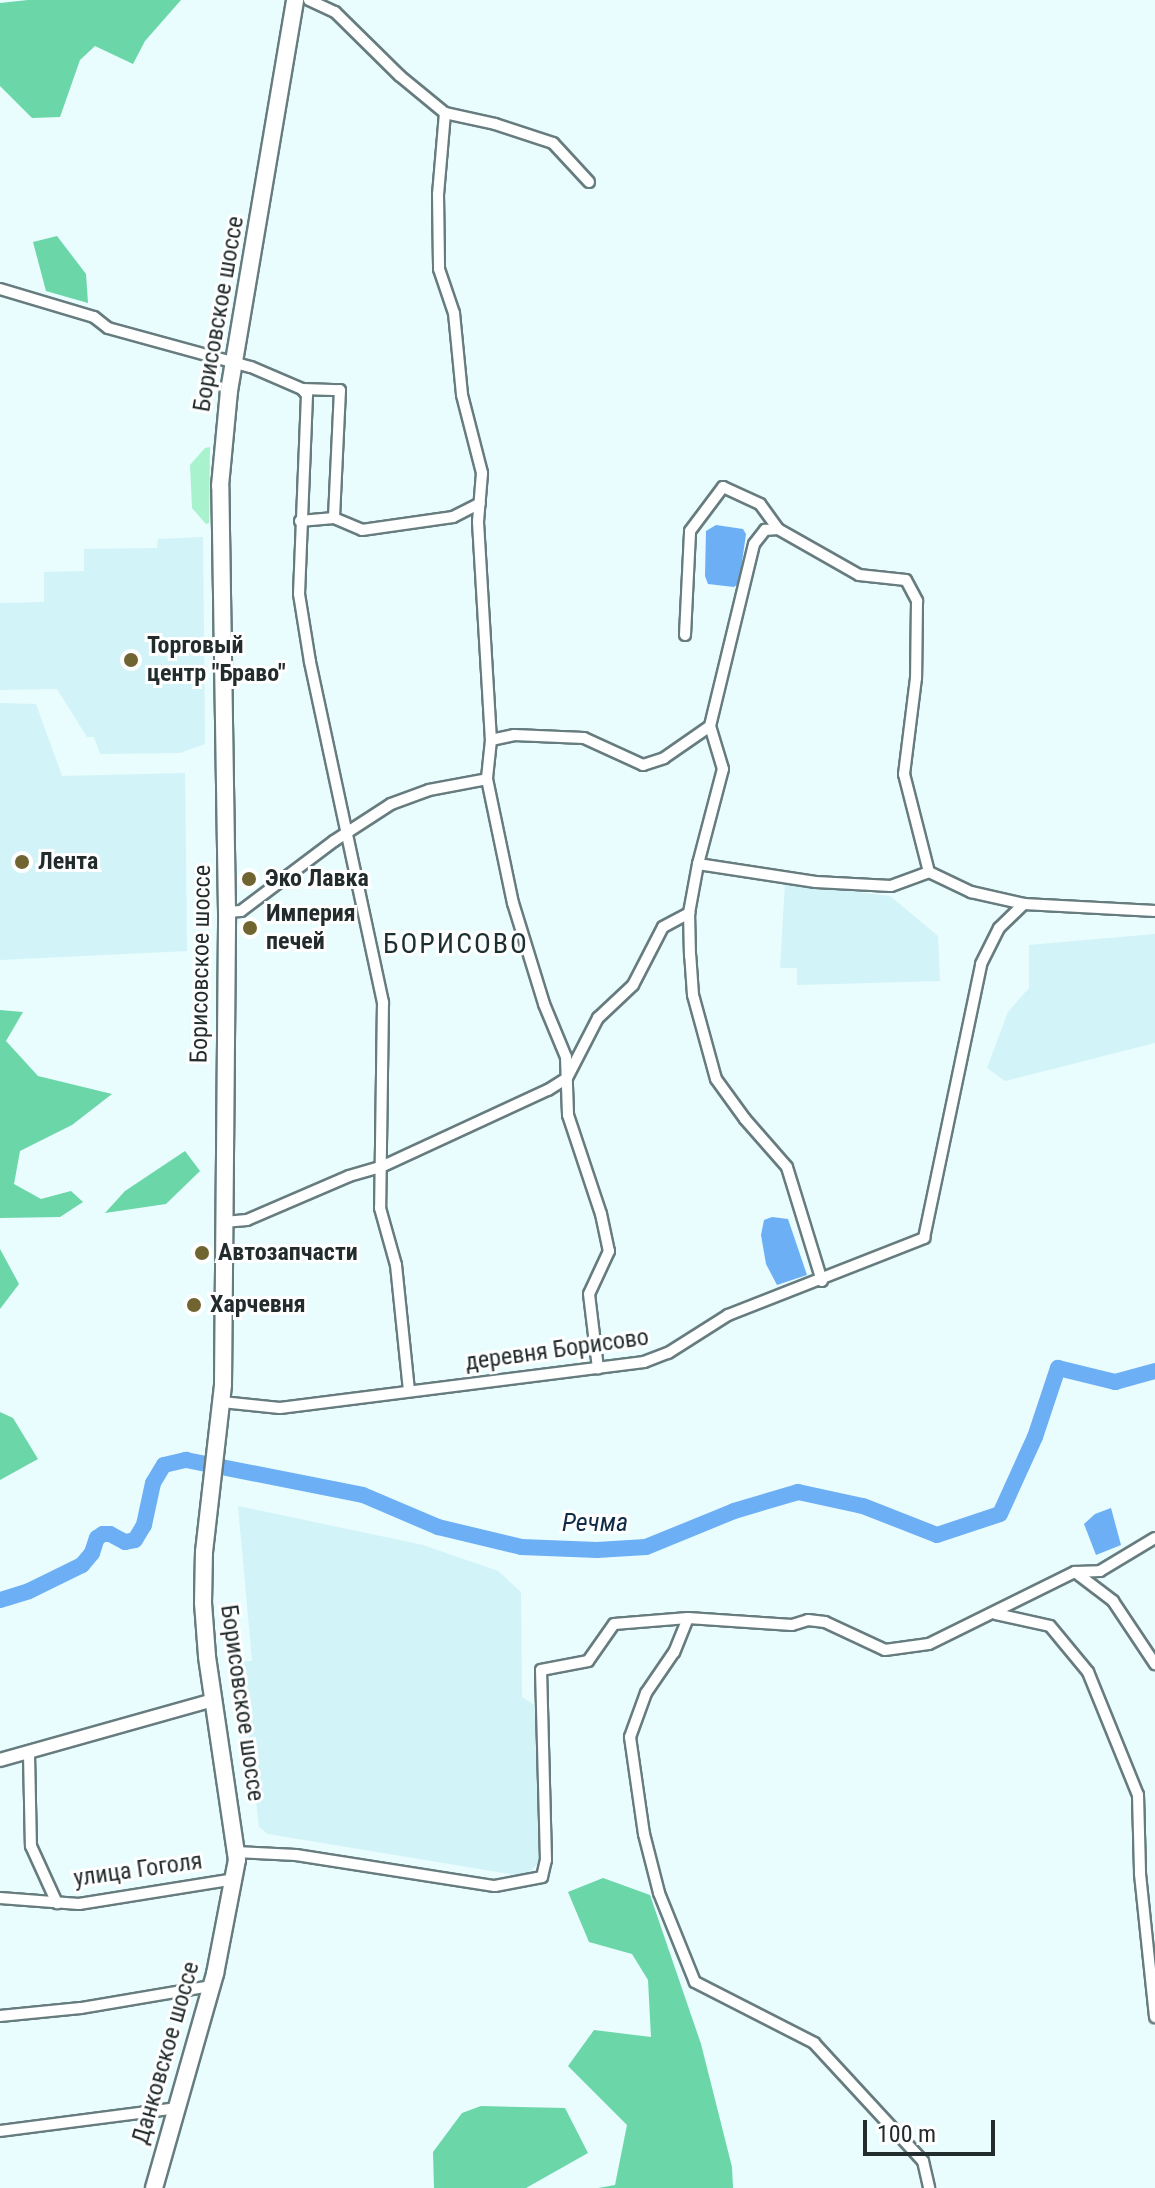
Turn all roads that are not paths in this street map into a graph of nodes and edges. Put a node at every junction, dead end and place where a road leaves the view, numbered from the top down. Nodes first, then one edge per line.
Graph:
1 (295, 0) edge
2 (309, 0) edge
3 (445, 113) junction
4 (589, 182) dead end
5 (0, 289) edge
6 (233, 361) junction
7 (302, 389) junction
8 (480, 503) junction
9 (334, 518) junction
10 (300, 521) junction
11 (778, 529) junction
12 (685, 635) dead end
13 (710, 726) junction
14 (491, 740) junction
15 (487, 779) junction
16 (347, 833) junction
17 (698, 864) junction
18 (929, 872) junction
19 (1024, 904) junction
20 (1155, 911) edge
21 (227, 912) junction
22 (689, 913) junction
23 (567, 1078) junction
24 (381, 1167) junction
25 (224, 1222) junction
26 (822, 1281) junction
27 (598, 1368) junction
28 (409, 1390) junction
29 (222, 1402) junction
30 (1155, 1538) edge
31 (1075, 1572) junction
32 (996, 1614) junction
33 (688, 1618) junction
34 (1155, 1664) edge
35 (214, 1700) junction
36 (29, 1754) junction
37 (0, 1760) edge
38 (236, 1852) junction
39 (1140, 1874) junction
40 (1155, 1874) edge
41 (235, 1879) junction
42 (0, 1898) edge
43 (57, 1903) junction
44 (224, 1930) joint
45 (211, 1986) junction
46 (0, 2016) edge
47 (1155, 2017) edge
48 (177, 2108) junction
49 (0, 2131) edge
50 (154, 2188) edge
51 (929, 2188) edge

1 - 6 main road, Борисовское шоссе
2 - 3 street
3 - 4 street
3 - 8 street
5 - 6 street
6 - 7 street
6 - 21 main road, Борисовское шоссе
7 - 9 street
7 - 10 street
8 - 9 street
8 - 14 street
9 - 10 street
10 - 16 street
11 - 12 street
11 - 13 street
11 - 18 street
13 - 14 street
13 - 17 street
14 - 15 street
15 - 16 street
15 - 23 street
16 - 21 street
16 - 24 street
17 - 18 street
17 - 22 street
18 - 19 street
19 - 20 street
19 - 26 street, деревня Борисово
21 - 25 main road, Борисовское шоссе
22 - 23 street
22 - 26 street
23 - 24 street
23 - 27 street
24 - 25 street
24 - 28 street
25 - 29 main road, Борисовское шоссе
26 - 27 street, деревня Борисово
27 - 28 street, деревня Борисово
28 - 29 street, деревня Борисово
29 - 35 main road, Борисовское шоссе
30 - 31 street
31 - 32 street
31 - 34 street
32 - 33 street
32 - 39 street
33 - 38 street
33 - 51 street
35 - 36 street
35 - 38 main road, Борисовское шоссе
36 - 37 street
36 - 43 street
38 - 41 main road, Борисовское шоссе
39 - 40 street
39 - 47 street
41 - 43 street, улица Гоголя
41 - 44 main road, Борисовское шоссе
42 - 43 street, улица Гоголя
44 - 45 main road, Данковское шоссе
45 - 46 street
45 - 48 main road, Данковское шоссе
48 - 49 street
48 - 50 main road, Данковское шоссе

